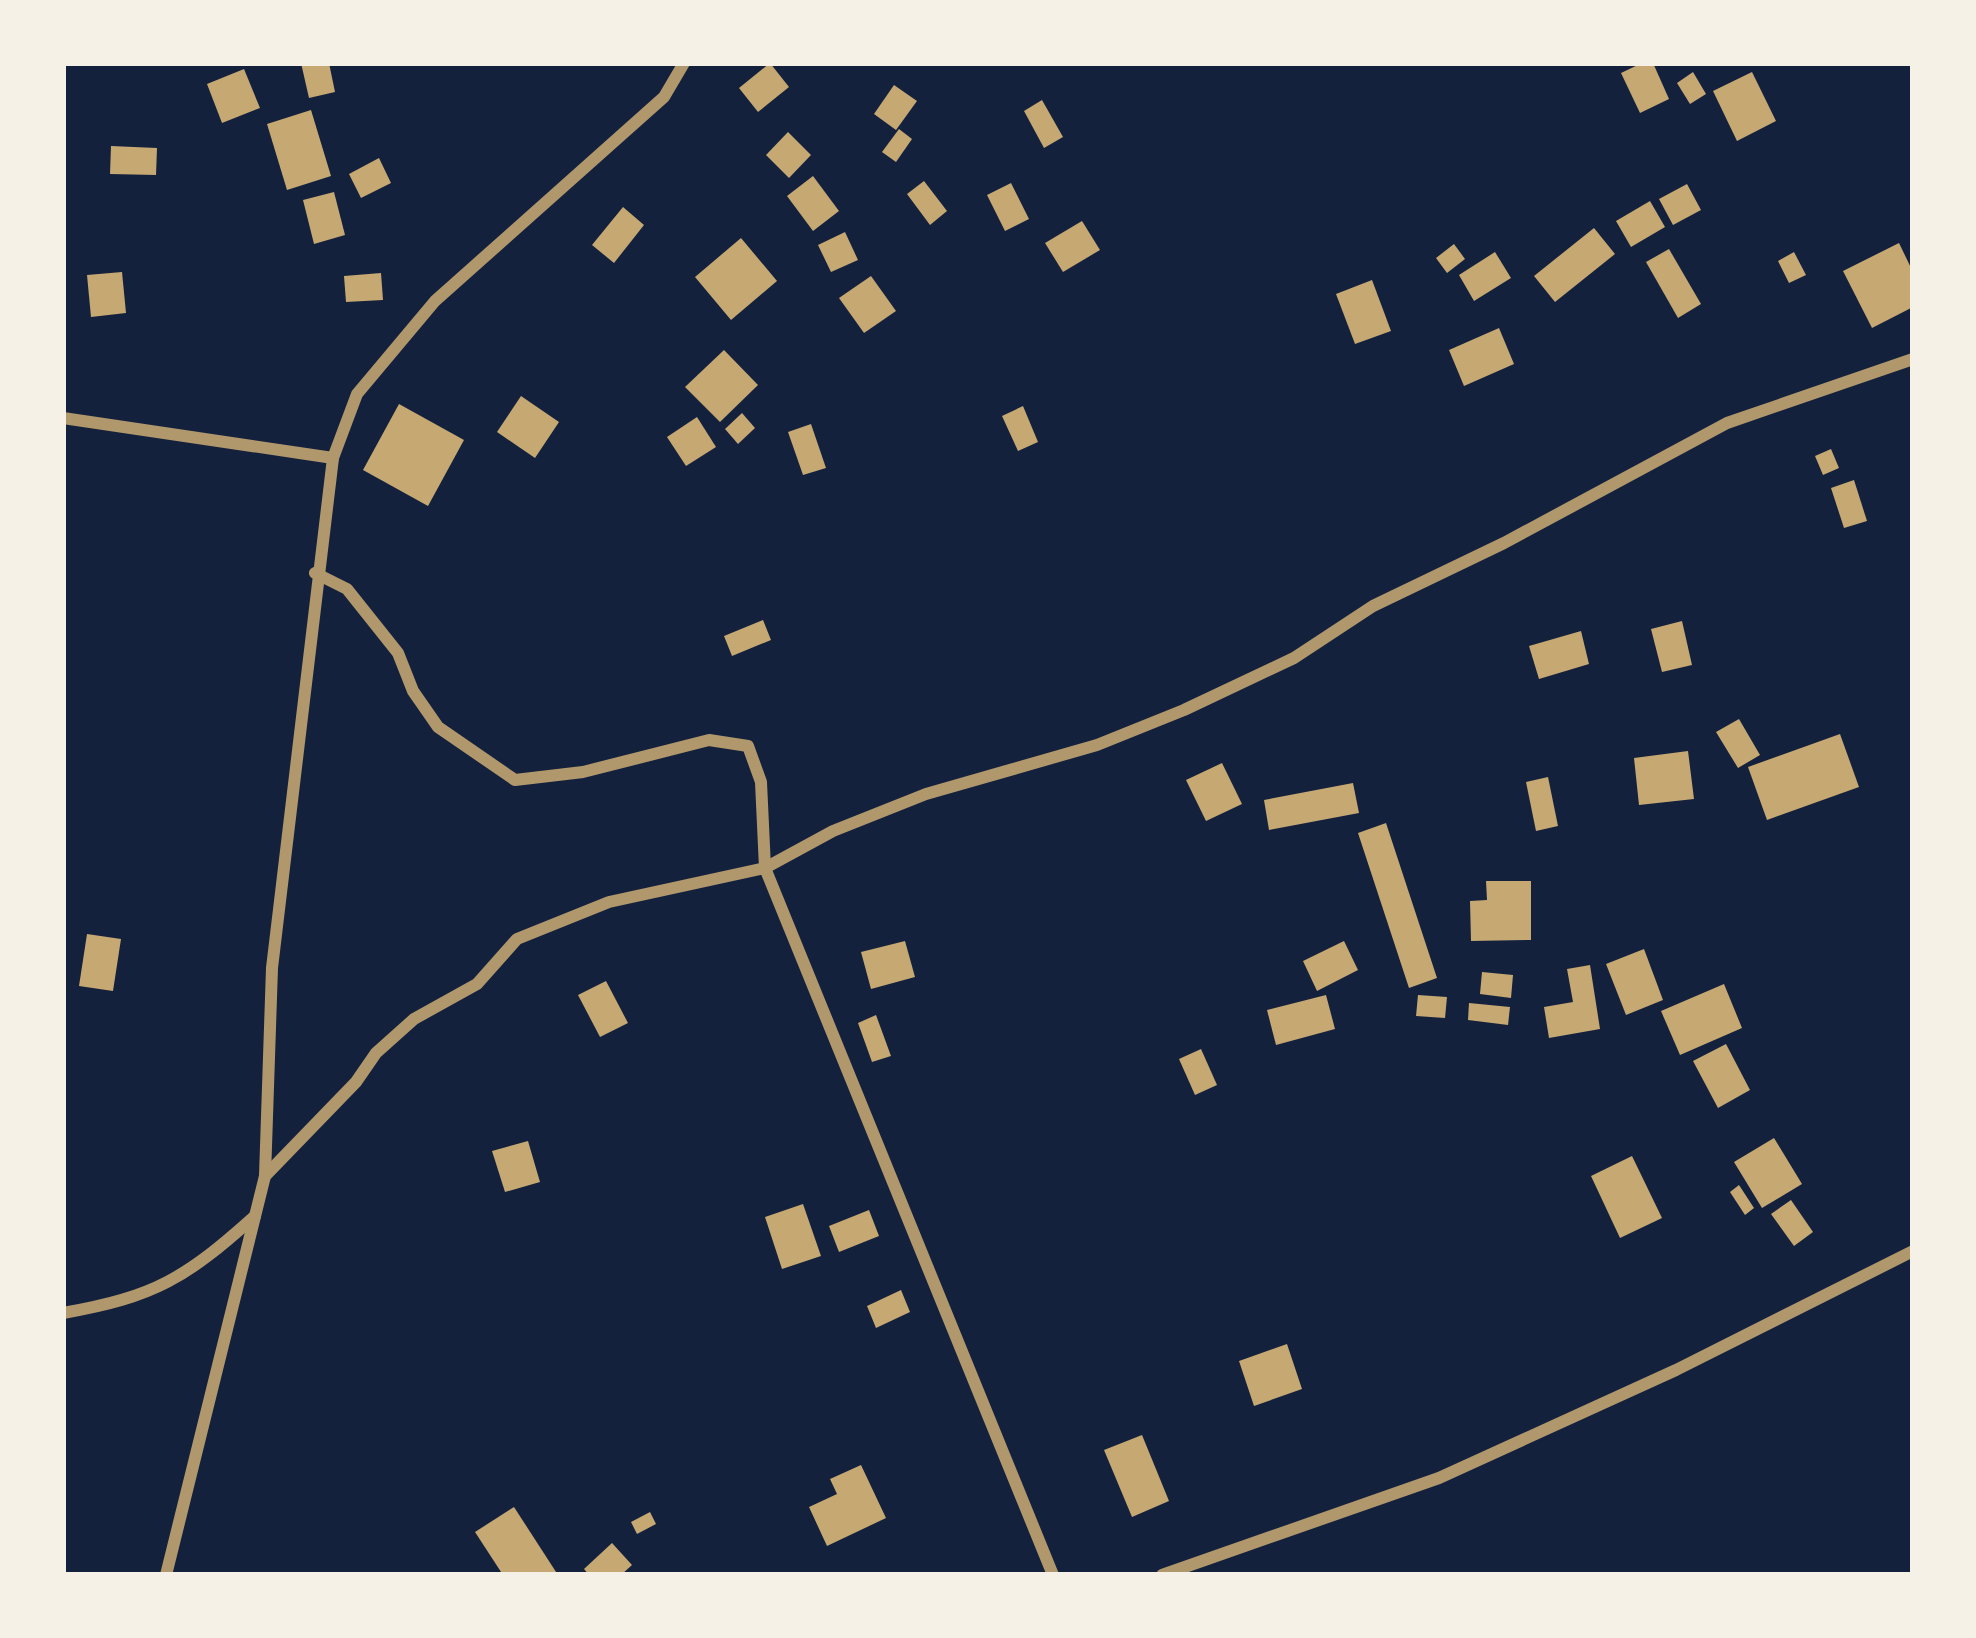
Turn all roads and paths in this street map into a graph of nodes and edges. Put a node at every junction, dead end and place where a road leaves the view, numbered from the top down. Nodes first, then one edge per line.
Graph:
1 (684, 63) edge
2 (1913, 358) edge
3 (63, 418) edge
4 (333, 458) junction
5 (315, 573) junction
6 (765, 868) junction
7 (265, 1176) junction
8 (256, 1215) junction
9 (1913, 1251) edge
10 (63, 1313) edge
11 (166, 1575) edge
12 (1053, 1575) edge
13 (1162, 1575) edge

1 - 4 street
2 - 6 street
3 - 4 street
4 - 5 street
5 - 6 street
5 - 7 street
6 - 7 street
6 - 12 street
7 - 8 street
8 - 10 street
8 - 11 street
9 - 13 street

